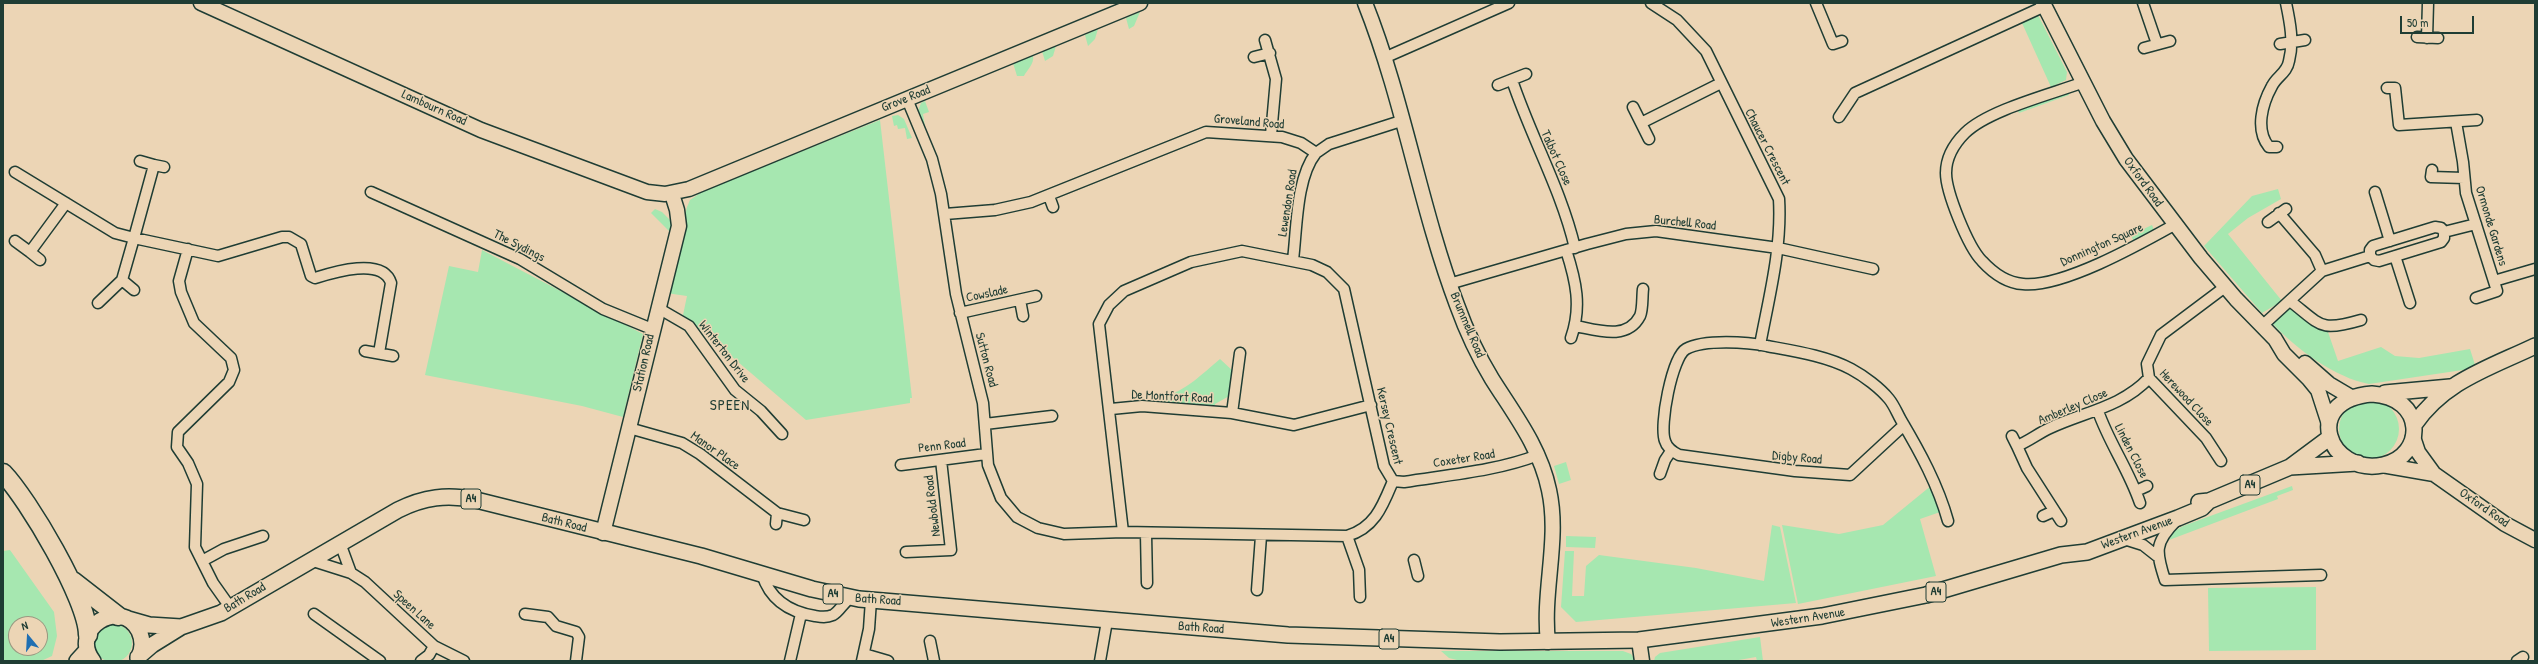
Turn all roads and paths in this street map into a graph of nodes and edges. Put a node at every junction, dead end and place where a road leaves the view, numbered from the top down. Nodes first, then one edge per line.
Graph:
1 (201, 3) edge
2 (1140, 3) edge
3 (1365, 3) edge
4 (1509, 3) edge
5 (1650, 3) edge
6 (1816, 3) edge
7 (2144, 3) edge
8 (2286, 3) edge
9 (2428, 3) edge
10 (2044, 5) edge
11 (2438, 38) dead end
12 (1265, 40) dead end
13 (2305, 40) dead end
14 (1842, 41) dead end
15 (2170, 41) dead end
16 (2292, 42) junction
17 (2157, 44) junction
18 (2280, 44) dead end
19 (2144, 48) dead end
20 (1270, 53) junction
21 (1254, 57) dead end
22 (1384, 58) junction
23 (1526, 74) dead end
24 (1512, 80) junction
25 (2084, 82) junction
26 (1721, 83) junction
27 (1498, 85) dead end
28 (2387, 88) dead end
29 (907, 99) junction
30 (1633, 108) dead end
31 (1839, 117) dead end
32 (2476, 120) dead end
33 (1401, 121) junction
34 (2456, 122) junction
35 (1641, 123) junction
36 (1271, 135) junction
37 (1649, 139) dead end
38 (2277, 147) dead end
39 (1316, 153) junction
40 (140, 162) dead end
41 (154, 165) junction
42 (164, 167) dead end
43 (2432, 170) dead end
44 (15, 172) dead end
45 (2464, 178) junction
46 (371, 192) dead end
47 (2375, 192) dead end
48 (672, 194) junction
49 (1049, 196) junction
50 (66, 203) junction
51 (1053, 207) dead end
52 (945, 214) junction
53 (2268, 222) dead end
54 (2476, 224) junction
55 (2174, 225) junction
56 (2444, 232) junction
57 (134, 238) junction
58 (2390, 240) junction
59 (15, 241) dead end
60 (1778, 248) junction
61 (188, 249) junction
62 (1570, 249) junction
63 (30, 252) junction
64 (2370, 256) junction
65 (2395, 256) junction
66 (40, 260) dead end
67 (1293, 260) junction
68 (1873, 269) dead end
69 (2535, 269) edge
70 (2322, 271) junction
71 (122, 280) junction
72 (2494, 281) junction
73 (1449, 284) junction
74 (2225, 287) junction
75 (1643, 289) dead end
76 (134, 290) dead end
77 (1036, 296) dead end
78 (2476, 298) dead end
79 (1020, 300) junction
80 (2290, 301) junction
81 (98, 303) dead end
82 (2410, 303) dead end
83 (658, 308) junction
84 (960, 313) junction
85 (1024, 316) dead end
86 (2361, 320) dead end
87 (1575, 326) junction
88 (2262, 326) junction
89 (652, 329) junction
90 (1571, 338) dead end
91 (2275, 339) junction
92 (1760, 345) junction
93 (2535, 346) edge
94 (365, 351) dead end
95 (379, 353) junction
96 (1240, 353) dead end
97 (393, 356) dead end
98 (2149, 378) junction
99 (2450, 387) junction
100 (2380, 394) junction
101 (2351, 397) junction
102 (1371, 405) junction
103 (1111, 409) junction
104 (2098, 411) junction
105 (1232, 413) junction
106 (1052, 416) dead end
107 (985, 424) junction
108 (1904, 426) junction
109 (630, 428) junction
110 (2329, 431) junction
111 (2413, 431) junction
112 (782, 434) dead end
113 (2012, 436) dead end
114 (2017, 446) junction
115 (1671, 451) junction
116 (986, 454) junction
117 (1538, 455) junction
118 (940, 460) junction
119 (2221, 461) dead end
120 (2358, 463) junction
121 (901, 465) dead end
122 (2382, 465) junction
123 (2290, 467) junction
124 (3, 473) edge
125 (1660, 474) dead end
126 (2434, 474) junction
127 (1393, 481) junction
128 (2147, 486) dead end
129 (2136, 491) junction
130 (2209, 501) junction
131 (2140, 502) dead end
132 (2054, 511) junction
133 (777, 513) junction
134 (2043, 516) dead end
135 (2178, 518) junction
136 (804, 520) dead end
137 (1948, 521) dead end
138 (2061, 521) dead end
139 (776, 524) dead end
140 (1124, 532) junction
141 (603, 533) junction
142 (1146, 534) junction
143 (263, 536) dead end
144 (1261, 536) junction
145 (1348, 536) junction
146 (2124, 539) junction
147 (2535, 540) edge
148 (340, 543) junction
149 (906, 552) dead end
150 (2061, 555) junction
151 (2157, 556) junction
152 (310, 560) junction
153 (1414, 560) dead end
154 (202, 561) junction
155 (351, 573) junction
156 (762, 574) junction
157 (2321, 575) dead end
158 (1418, 576) dead end
159 (70, 579) junction
160 (1147, 583) dead end
161 (1257, 590) dead end
162 (1360, 597) dead end
163 (850, 598) junction
164 (871, 600) junction
165 (230, 607) junction
166 (314, 614) dead end
167 (525, 614) dead end
168 (801, 614) junction
169 (122, 617) junction
170 (1107, 621) junction
171 (181, 627) junction
172 (1639, 640) junction
173 (930, 641) dead end
174 (1548, 642) junction
175 (434, 646) junction
176 (89, 648) edge
177 (863, 658) edge
178 (137, 659) edge
179 (77, 661) edge
180 (380, 661) edge
181 (421, 661) edge
182 (464, 661) edge
183 (576, 661) edge
184 (790, 661) edge
185 (888, 661) edge
186 (934, 661) edge
187 (1100, 661) edge
188 (1642, 661) edge

1 - 48 street, Lambourn Road
2 - 29 street, Grove Road
3 - 22 street, Brummell Road
4 - 22 street
5 - 26 street, Chaucer Crescent
6 - 14 street
7 - 17 street
8 - 16 street
9 - 11 street
10 - 25 street, Oxford Road
10 - 31 street
12 - 20 street
13 - 16 street
15 - 17 street
16 - 18 street
16 - 38 street
17 - 19 street
20 - 21 street
20 - 36 street
22 - 33 street, Brummell Road
23 - 24 street
24 - 27 street
24 - 62 street, Talbot Close
25 - 55 street, Oxford Road
25 - 55 street, Donnington Square
26 - 35 street
26 - 60 street, Chaucer Crescent
28 - 34 street
29 - 48 street, Grove Road
29 - 52 street, Sutton Road
30 - 35 street
32 - 34 street
33 - 39 street
33 - 73 street, Brummell Road
34 - 45 street, Ormonde Gardens
35 - 37 street
36 - 39 street, Groveland Road
36 - 49 street, Groveland Road
39 - 67 street, Lewendon Road
40 - 41 street
41 - 42 street
41 - 57 street
43 - 45 street
44 - 50 street
45 - 54 street, Ormonde Gardens
46 - 89 street, The Sydings
47 - 58 street
48 - 83 street, Station Road
49 - 51 street
49 - 52 street, Groveland Road
50 - 57 street
50 - 63 street
52 - 84 street, Sutton Road
53 - 70 street
54 - 56 street
54 - 72 street, Ormonde Gardens
55 - 74 street, Oxford Road
56 - 58 street
56 - 65 street
57 - 61 street
57 - 71 street
58 - 64 street
59 - 63 street
60 - 62 street, Burchell Road
60 - 68 street, Burchell Road
60 - 92 street
61 - 95 street
61 - 154 street
62 - 73 street, Burchell Road
62 - 87 street, Talbot Close
63 - 66 street
64 - 65 street
64 - 70 street
65 - 82 street
67 - 102 street, Kersey Crescent
67 - 103 street, Kersey Crescent
69 - 72 street
70 - 80 street
71 - 76 street
71 - 81 street
72 - 78 street, Ormonde Gardens
73 - 117 street, Brummell Road
74 - 88 street, Oxford Road
74 - 98 street, Herewood Close
75 - 87 street
77 - 79 street, Cowslade
79 - 84 street, Cowslade
79 - 85 street, Cowslade
80 - 86 street
80 - 88 street
83 - 89 street, Station Road
83 - 112 street, Winterton Drive
84 - 107 street, Sutton Road
87 - 90 street, Talbot Close
88 - 91 street, Oxford Road
89 - 109 street, Station Road
91 - 101 street, Oxford Road
91 - 110 street, Oxford Road
92 - 108 street
92 - 115 street
93 - 99 main road
94 - 95 street
95 - 97 street
96 - 105 street
98 - 104 street, Amberley Close
98 - 119 street, Herewood Close
99 - 100 main road
99 - 111 main road
100 - 101 main road
100 - 111 main road
101 - 110 main road, A4
102 - 105 street, De Montfort Road
102 - 127 street, Kersey Crescent
103 - 105 street, De Montfort Road
103 - 140 street, Kersey Crescent
104 - 114 street, Amberley Close
104 - 129 street, Linden Close
106 - 107 street
107 - 116 street, Sutton Road
108 - 115 street, Digby Road
108 - 137 street
109 - 133 street, Manor Place
109 - 141 street, Station Road
110 - 120 main road, A4
110 - 123 main road, Western Avenue / A4
111 - 122 main road
111 - 126 street, Oxford Road
113 - 114 street
114 - 132 street
115 - 125 street
116 - 118 street, Penn Road
116 - 140 street, Sutton Road
117 - 127 street, Coxeter Road
117 - 174 street, Brummell Road
118 - 121 street, Penn Road
118 - 149 street, Newbold Road
120 - 122 main road, A4
120 - 123 main road, Western Avenue / A4
122 - 126 street, Oxford Road
123 - 130 main road, Western Avenue / A4
124 - 159 highway
126 - 147 street, Oxford Road
127 - 145 street, Kersey Crescent
128 - 129 street
129 - 131 street, Linden Close
130 - 135 main road, Western Avenue / A4
130 - 150 main road, Western Avenue / A4
132 - 134 street
132 - 138 street
133 - 136 street, Manor Place
133 - 139 street
135 - 146 main road, Western Avenue / A4
135 - 151 street
140 - 142 street, Kersey Crescent
141 - 148 main road, Bath Road / A4
141 - 156 main road, Bath Road / A4
142 - 144 street, Kersey Crescent
142 - 160 street
143 - 154 street
144 - 145 street, Kersey Crescent
144 - 161 street
145 - 162 street
146 - 150 main road, Western Avenue / A4
146 - 151 street
148 - 152 main road, Bath Road / A4
148 - 155 street
150 - 172 main road, Western Avenue / A4
151 - 157 street
152 - 155 street, Speen Lane
152 - 165 main road, Bath Road / A4
153 - 158 street
154 - 165 street
155 - 175 street, Speen Lane
156 - 163 main road, Bath Road / A4
156 - 168 street
159 - 169 highway
159 - 176 highway
163 - 164 main road, Bath Road / A4
163 - 168 street
164 - 170 main road, Bath Road / A4
164 - 177 street
165 - 171 main road, Bath Road / A4
166 - 180 street
167 - 183 street
168 - 184 street
169 - 171 main road, Bath Road / A4
169 - 176 main road
169 - 178 main road
170 - 174 main road, Bath Road / A4
170 - 187 street
171 - 178 main road, Bath Road / A4
172 - 174 main road, Western Avenue / A4
172 - 188 street
173 - 186 street
175 - 181 street
175 - 182 street, Speen Lane
176 - 179 main road
177 - 185 street

